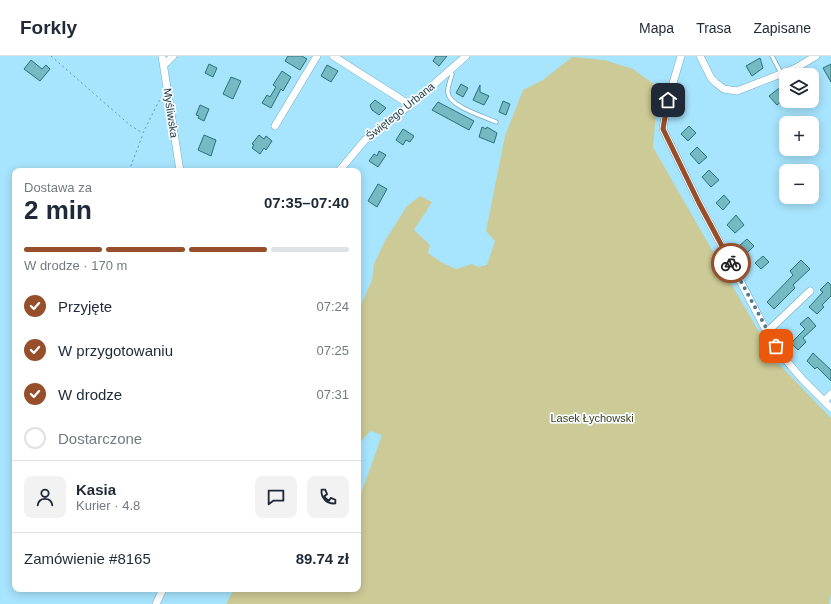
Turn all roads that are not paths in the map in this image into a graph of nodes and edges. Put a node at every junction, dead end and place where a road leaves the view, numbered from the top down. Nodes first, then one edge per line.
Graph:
1 (162, 56) edge
2 (173, 56) edge
3 (317, 56) edge
4 (333, 56) edge
5 (466, 56) edge
6 (681, 56) edge
7 (700, 56) edge
8 (772, 56) edge
9 (816, 56) edge
10 (164, 64) junction
11 (796, 68) edge
12 (779, 69) edge
13 (449, 70) junction
14 (779, 74) edge
15 (410, 105) junction
16 (496, 122) dead end
17 (275, 126) dead end
18 (180, 168) edge
19 (342, 168) edge
20 (810, 291) dead end
21 (767, 332) junction
22 (831, 394) edge
23 (824, 401) junction
24 (831, 408) edge
25 (162, 592) edge
26 (156, 604) edge

1 - 10 street, Myśliwska
2 - 10 street
3 - 17 street
4 - 15 street
5 - 13 street, Świętego Urbana
6 - 21 street
7 - 14 street
8 - 12 lane
9 - 11 street
10 - 18 street, Myśliwska
13 - 15 street, Świętego Urbana
13 - 16 lane
15 - 19 street, Świętego Urbana
20 - 21 street
21 - 23 street
22 - 23 street
23 - 24 street
25 - 26 street

